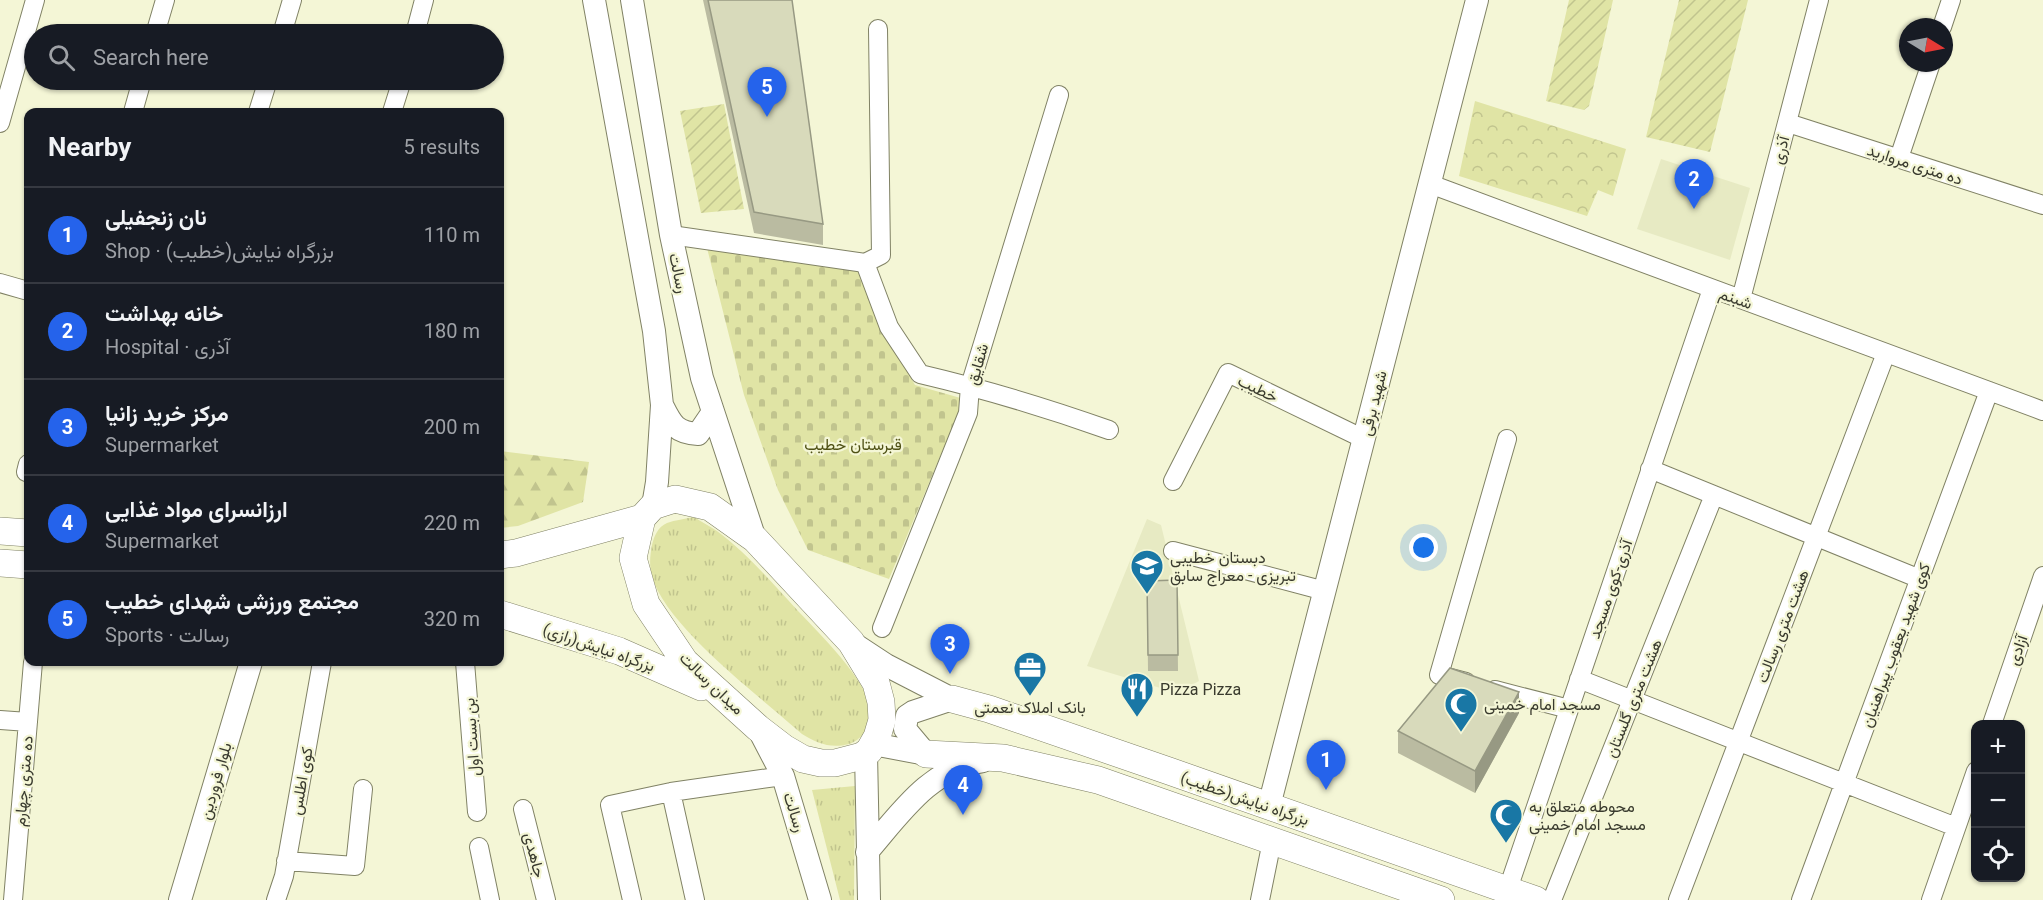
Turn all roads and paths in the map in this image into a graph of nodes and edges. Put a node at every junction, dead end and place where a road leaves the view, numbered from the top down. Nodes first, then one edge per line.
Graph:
1 (35, 0) edge
2 (165, 0) edge
3 (292, 0) edge
4 (424, 0) edge
5 (594, 0) edge
6 (632, 0) edge
7 (1477, 0) edge
8 (1819, 0) edge
9 (1951, 0) edge
10 (1945, 18) edge
11 (28, 24) edge
12 (158, 24) edge
13 (285, 24) edge
14 (418, 24) edge
15 (878, 29) dead end
16 (24, 39) edge
17 (1928, 72) edge
18 (139, 90) edge
19 (265, 90) edge
20 (399, 90) edge
21 (1059, 95) dead end
22 (133, 108) edge
23 (259, 108) edge
24 (393, 108) edge
25 (0, 123) edge
26 (1788, 123) junction
27 (1899, 158) junction
28 (1430, 184) junction
29 (2043, 205) edge
30 (671, 235) junction
31 (865, 263) junction
32 (0, 283) edge
33 (1712, 289) junction
34 (24, 290) edge
35 (1741, 299) junction
36 (1886, 353) junction
37 (970, 386) junction
38 (1989, 391) junction
39 (662, 405) junction
40 (2043, 411) edge
41 (713, 412) junction
42 (1109, 430) dead end
43 (1364, 439) junction
44 (1507, 439) dead end
45 (1650, 470) junction
46 (1173, 481) dead end
47 (1714, 495) junction
48 (647, 512) junction
49 (0, 531) edge
50 (24, 533) edge
51 (1816, 537) junction
52 (755, 539) junction
53 (1173, 551) dead end
54 (504, 554) edge
55 (0, 563) edge
56 (24, 565) edge
57 (2043, 576) edge
58 (1920, 579) junction
59 (1325, 591) junction
60 (504, 615) edge
61 (882, 628) dead end
62 (851, 642) junction
63 (33, 666) edge
64 (250, 666) edge
65 (321, 666) edge
66 (465, 666) edge
67 (1579, 680) junction
68 (952, 699) junction
69 (729, 700) junction
70 (1632, 700) junction
71 (1569, 709) junction
72 (0, 720) edge
73 (1993, 720) edge
74 (28, 722) junction
75 (758, 728) junction
76 (1738, 741) junction
77 (870, 748) junction
78 (926, 753) junction
79 (1003, 758) junction
80 (1975, 774) edge
81 (783, 776) junction
82 (1844, 783) junction
83 (363, 789) dead end
84 (671, 792) junction
85 (1269, 806) junction
86 (523, 809) dead end
87 (477, 812) dead end
88 (1956, 827) junction
89 (1272, 841) junction
90 (479, 847) dead end
91 (867, 852) junction
92 (286, 861) junction
93 (1508, 890) junction
94 (13, 900) edge
95 (180, 900) edge
96 (276, 900) edge
97 (490, 900) edge
98 (546, 900) edge
99 (632, 900) edge
100 (695, 900) edge
101 (820, 900) edge
102 (869, 900) edge
103 (1260, 900) edge
104 (1441, 900) edge
105 (1536, 900) edge
106 (1552, 900) edge
107 (1678, 900) edge
108 (1801, 900) edge
109 (1930, 900) edge

1 - 11 street
2 - 12 street
3 - 13 street
4 - 14 street
5 - 39 main road, رسالت
6 - 30 main road, رسالت
7 - 28 main road, شهید برقی
8 - 26 street, آذری
9 - 10 street
15 - 31 street
16 - 25 street
17 - 27 street
18 - 22 street
19 - 23 street
20 - 24 street
21 - 37 street, شقایق
26 - 27 street, ده متری مروارید
26 - 35 street, آذری
27 - 29 street, ده متری مروارید
28 - 33 street, شبنم
28 - 43 main road, شهید برقی
30 - 31 street
30 - 41 main road, رسالت
31 - 37 street
32 - 34 street
33 - 35 street, شبنم
33 - 45 street, آذری-کوی مسجد
35 - 36 street, شبنم
36 - 38 street, شبنم
36 - 51 street, هشت متری رسالت
37 - 42 street
37 - 61 street, شقایق
38 - 40 street, شبنم
38 - 58 street, کوی شهید یعقوب پیراهنیان
39 - 41 main road
39 - 48 main road, رسالت
41 - 52 main road, رسالت
43 - 46 street, خطیب
43 - 59 main road, شهید برقی
44 - 71 street
45 - 47 street
45 - 67 street, آذری-کوی مسجد
47 - 51 street
47 - 70 street, هشت متری گلستان
48 - 52 highway
48 - 54 highway
48 - 69 highway, میدان رسالت
49 - 50 highway
51 - 58 street
51 - 76 street, هشت متری رسالت
52 - 62 highway
53 - 59 street
55 - 56 highway
57 - 73 street, آزادی
58 - 82 street, کوی شهید یعقوب پیراهنیان
59 - 85 main road, شهید برقی
60 - 69 highway, بزرگراه نیایش(رازی)
62 - 68 main road
62 - 77 highway
63 - 74 street, ده متری چهارم
64 - 95 main road, بلوار فروردین
65 - 92 street, کوی اطلس
66 - 87 street, بن بست اول
67 - 70 street
67 - 71 street, آذری-کوی مسجد
68 - 78 main road
68 - 85 highway, بزرگراه نیایش(خطیب)
69 - 75 highway, میدان رسالت
70 - 76 street
70 - 106 street, هشت متری گلستان
71 - 93 street, آذری-کوی مسجد
72 - 74 street
74 - 94 street, ده متری چهارم
75 - 77 highway, میدان رسالت
75 - 81 main road, رسالت
76 - 82 street
76 - 107 street, هشت متری رسالت
77 - 78 main road
77 - 91 main road
78 - 79 highway, بزرگراه نیایش(خطیب)
79 - 89 highway, بزرگراه نیایش(خطیب)
79 - 91 main road
80 - 88 street
81 - 84 street
81 - 101 main road, رسالت
82 - 88 street
82 - 108 street, کوی شهید یعقوب پیراهنیان
83 - 92 street
84 - 99 street
84 - 100 street
85 - 93 highway, بزرگراه نیایش(خطیب)
86 - 98 street, جاهدی
88 - 109 street
89 - 103 street
89 - 104 highway, بزرگراه نیایش(خطیب)
90 - 97 street
91 - 102 main road
92 - 96 street, کوی اطلس
93 - 105 highway, بزرگراه نیایش(خطیب)

